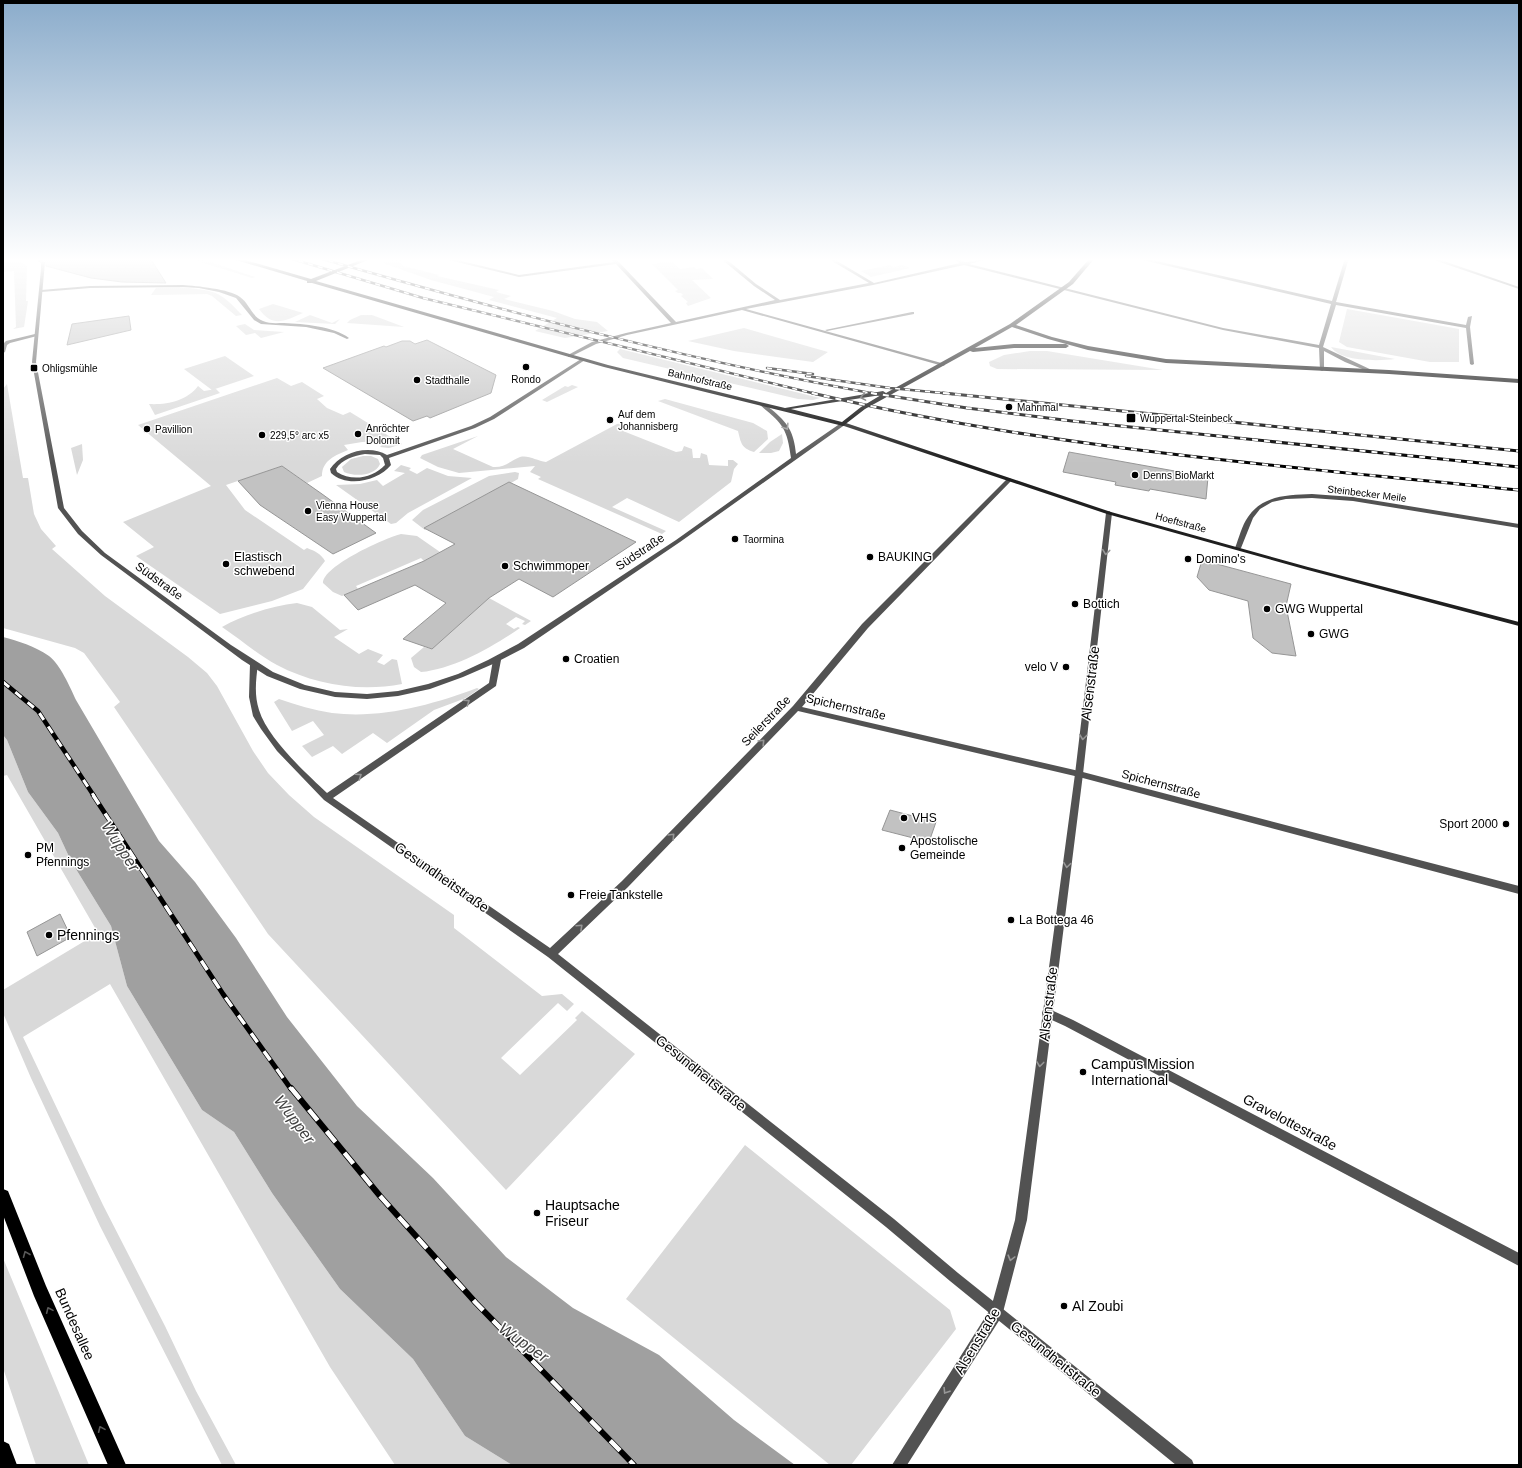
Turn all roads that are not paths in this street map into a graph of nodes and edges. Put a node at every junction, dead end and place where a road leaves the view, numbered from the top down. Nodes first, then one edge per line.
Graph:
1 (36, 327) edge
2 (308, 327) edge
3 (466, 327) edge
4 (663, 327) edge
5 (807, 327) edge
6 (846, 327) edge
7 (1009, 327) edge
8 (1017, 327) edge
9 (1213, 327) edge
10 (1327, 327) edge
11 (1468, 327) edge
12 (824, 331) junction
13 (35, 335) junction
14 (347, 338) dead end
15 (1079, 346) junction
16 (1321, 348) junction
17 (967, 351) junction
18 (3, 352) edge
19 (570, 356) junction
20 (583, 360) junction
21 (1472, 364) dead end
22 (943, 365) junction
23 (1322, 370) junction
24 (1374, 372) junction
25 (1519, 379) edge
26 (892, 392) junction
27 (762, 404) junction
28 (782, 409) junction
29 (842, 424) junction
30 (386, 457) junction
31 (794, 458) junction
32 (1008, 480) junction
33 (1109, 513) junction
34 (1519, 526) edge
35 (1238, 548) junction
36 (1519, 624) edge
37 (497, 660) junction
38 (254, 664) junction
39 (796, 708) junction
40 (1079, 774) junction
41 (327, 798) junction
42 (1519, 890) edge
43 (551, 954) junction
44 (1047, 1013) junction
45 (3, 1196) edge
46 (1519, 1260) edge
47 (997, 1311) junction
48 (3, 1450) edge
49 (8, 1465) edge
50 (117, 1465) edge
51 (899, 1465) edge
52 (1186, 1465) edge

1 - 13 street, Südstraße
2 - 14 street
3 - 19 main road, Bahnhofstraße
4 - 19 street
5 - 12 street
6 - 12 street
7 - 17 main road
8 - 15 main road
9 - 16 street
10 - 16 street
11 - 21 street
12 - 22 street
13 - 18 street
13 - 38 street, Südstraße
15 - 17 main road
15 - 23 main road
16 - 23 street
16 - 24 street
17 - 22 main road
19 - 20 main road, Bahnhofstraße
20 - 27 main road, Bahnhofstraße
20 - 30 street
22 - 26 main road
23 - 24 main road
24 - 25 main road
26 -> 28 main road
26 - 29 main road, Südstraße
27 - 28 main road, Bahnhofstraße
27 -> 31 street
28 - 29 main road, Bahnhofstraße
29 - 31 street, Südstraße
29 - 32 main road, Hoeftstraße
30 - 30 street
31 - 37 street, Südstraße
32 - 33 main road, Hoeftstraße
32 - 39 street, Seilerstraße
33 - 35 main road, Hoeftstraße
33 -> 40 street, Alsenstraße
34 - 35 street, Steinbecker Meile
35 - 36 main road, Hoeftstraße
37 - 38 street, Südstraße
41 -> 37 street
38 - 41 street, Gesundheitstraße
39 - 40 street, Spichernstraße
43 -> 39 street, Seilerstraße
40 - 42 street, Spichernstraße
40 -> 44 street, Alsenstraße
41 - 43 street, Gesundheitstraße
43 - 47 street, Gesundheitstraße
44 - 46 street, Gravelottestraße
44 -> 47 street, Alsenstraße
50 -> 45 main road, Bundesallee
47 -> 51 street, Alsenstraße
47 - 52 street, Gesundheitstraße
48 - 49 main road

